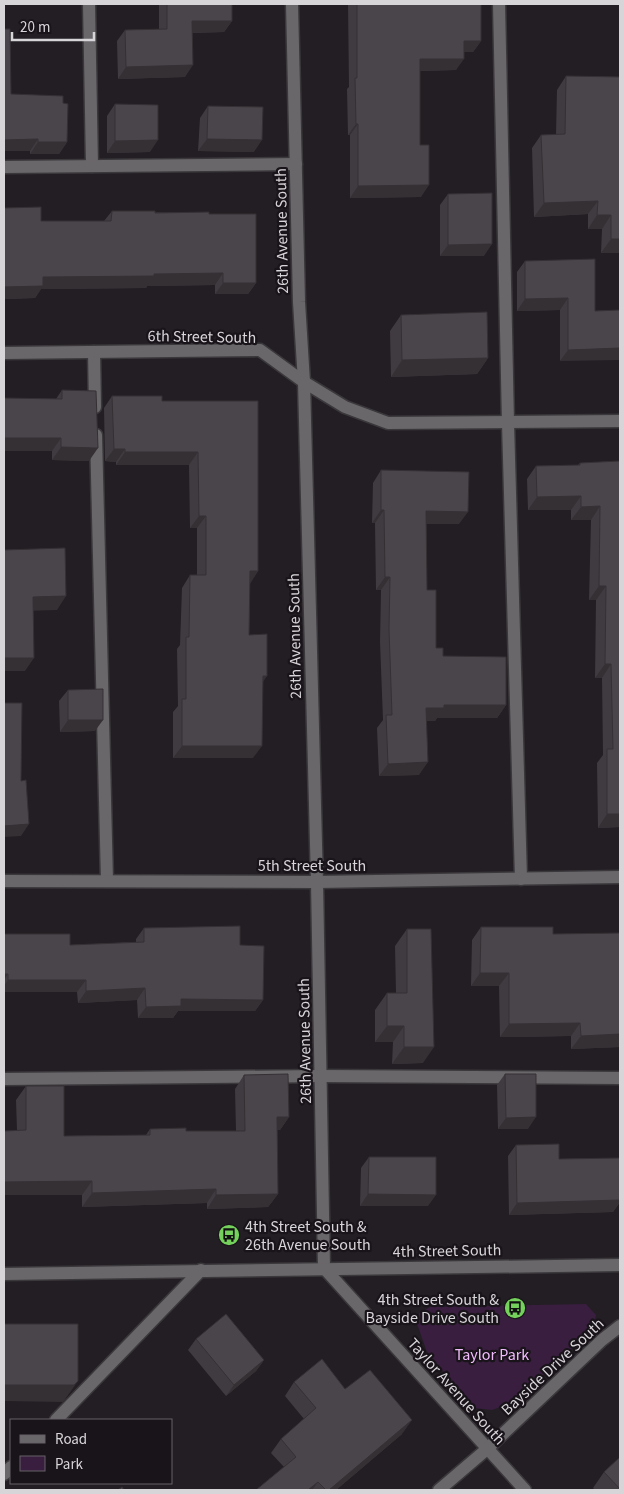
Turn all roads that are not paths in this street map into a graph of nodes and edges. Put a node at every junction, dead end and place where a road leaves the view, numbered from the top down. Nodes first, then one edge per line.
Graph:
1 (89, 4) edge
2 (292, 4) edge
3 (499, 4) edge
4 (296, 164) junction
5 (92, 166) junction
6 (4, 167) edge
7 (94, 352) junction
8 (4, 353) edge
9 (304, 382) junction
10 (620, 421) edge
11 (508, 423) junction
12 (620, 877) edge
13 (521, 879) junction
14 (4, 881) edge
15 (107, 881) junction
16 (317, 882) junction
17 (321, 1076) junction
18 (620, 1078) edge
19 (4, 1079) edge
20 (620, 1265) edge
21 (324, 1268) junction
22 (202, 1270) junction
23 (4, 1274) edge
24 (620, 1326) edge
25 (57, 1419) edge
26 (487, 1449) junction
27 (439, 1490) edge
28 (525, 1490) edge

1 - 5 street
2 - 4 street, 26th Avenue South
3 - 11 street
4 - 5 street
4 - 9 street, 26th Avenue South
5 - 6 street
7 - 8 street, 6th Street South
7 - 9 street, 6th Street South
7 - 15 street
9 - 11 street, 6th Street South
9 - 16 street, 26th Avenue South
10 - 11 street, 6th Street South
11 - 13 street
12 - 13 street, 5th Street South
13 - 16 street, 5th Street South
14 - 15 street, 5th Street South
15 - 16 street, 5th Street South
16 - 17 street, 26th Avenue South
17 - 18 street
17 - 19 street
17 - 21 street, 26th Avenue South
20 - 21 street, 4th Street South
21 - 22 street, 4th Street South
21 - 26 street, Taylor Avenue South
22 - 23 street, 4th Street South
22 - 25 street
24 - 26 street, Bayside Drive South
26 - 27 street, Bayside Drive South
26 - 28 street, Taylor Avenue South

